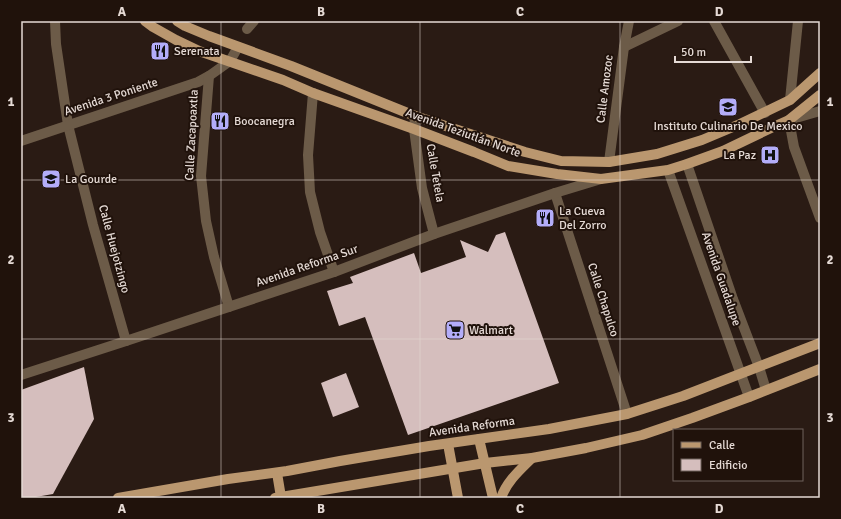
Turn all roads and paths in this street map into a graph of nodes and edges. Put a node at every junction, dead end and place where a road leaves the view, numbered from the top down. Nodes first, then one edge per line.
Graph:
1 (54, 21) edge
2 (145, 21) edge
3 (177, 21) edge
4 (254, 21) edge
5 (629, 21) edge
6 (678, 21) edge
7 (714, 21) edge
8 (798, 21) edge
9 (247, 29) dead end
10 (238, 47) junction
11 (624, 47) junction
12 (230, 61) junction
13 (820, 72) edge
14 (209, 76) junction
15 (313, 93) junction
16 (820, 95) edge
17 (790, 100) junction
18 (820, 111) edge
19 (765, 112) junction
20 (415, 116) junction
21 (789, 120) junction
22 (68, 125) junction
23 (414, 129) junction
24 (21, 140) edge
25 (609, 162) junction
26 (687, 164) junction
27 (668, 170) junction
28 (601, 179) junction
29 (555, 193) junction
30 (820, 218) edge
31 (434, 234) junction
32 (334, 272) junction
33 (229, 307) junction
34 (126, 341) junction
35 (820, 343) edge
36 (759, 367) junction
37 (820, 369) edge
38 (740, 374) junction
39 (21, 375) edge
40 (766, 390) junction
41 (749, 397) junction
42 (627, 414) junction
43 (479, 439) junction
44 (448, 444) junction
45 (532, 458) junction
46 (485, 463) junction
47 (452, 469) junction
48 (277, 473) junction
49 (278, 497) edge
50 (118, 498) edge
51 (458, 498) edge
52 (493, 498) edge
53 (501, 498) edge

1 - 22 street, Calle Huejotzingo
2 - 12 main road, Avenida Teziutlán Norte
3 - 10 main road, Avenida Teziutlán Norte
4 - 9 street
5 - 11 street, Calle Amozoc
6 - 11 street
7 - 19 street
8 - 17 street
10 - 12 street, Calle Zacapoaxtla
10 - 20 main road, Avenida Teziutlán Norte
11 - 25 street, Calle Amozoc
12 - 14 street, Calle Zacapoaxtla
12 - 15 main road, Avenida Teziutlán Norte
13 - 17 main road, Avenida Teziutlán Norte
14 - 22 street, Avenida 3 Poniente
14 - 33 street, Calle Zacapoaxtla
15 - 23 main road, Avenida Teziutlán Norte
15 - 32 street
16 - 21 main road, Avenida Teziutlán Norte
17 - 19 main road, Avenida Teziutlán Norte
18 - 21 street
19 - 25 main road, Avenida Teziutlán Norte
20 - 23 street, Calle Tetela
20 - 25 main road, Avenida Teziutlán Norte
21 - 26 main road, Avenida Teziutlán Norte
21 - 30 street
22 - 24 street, Avenida 3 Poniente
22 - 34 street, Calle Huejotzingo
23 - 28 main road, Avenida Teziutlán Norte
23 - 31 street, Calle Tetela
26 - 27 main road, Avenida Teziutlán Norte
26 - 36 street, Avenida Guadalupe
27 - 28 main road, Avenida Teziutlán Norte
27 - 38 street, Avenida Guadalupe
28 - 29 street, Avenida Reforma Sur
29 - 31 street, Avenida Reforma Sur
29 - 42 street, Calle Chapulco
31 - 32 street, Avenida Reforma Sur
32 - 33 street, Avenida Reforma Sur
33 - 34 street, Avenida Reforma Sur
34 - 39 street, Avenida Reforma Sur
35 - 36 main road, Avenida Reforma
36 - 38 main road, Avenida Reforma
36 - 40 street, Avenida Guadalupe
37 - 40 main road
38 - 41 street, Avenida Guadalupe
38 - 42 main road, Avenida Reforma
40 - 41 main road
41 - 45 main road
42 - 43 main road, Avenida Reforma
43 - 44 main road, Avenida Reforma
43 - 46 main road
44 - 47 main road
44 - 48 main road, Avenida Reforma
45 - 46 main road
45 - 53 main road
46 - 47 main road
46 - 52 main road
47 - 49 main road
47 - 51 main road
48 - 49 main road
48 - 50 main road, Avenida Reforma

